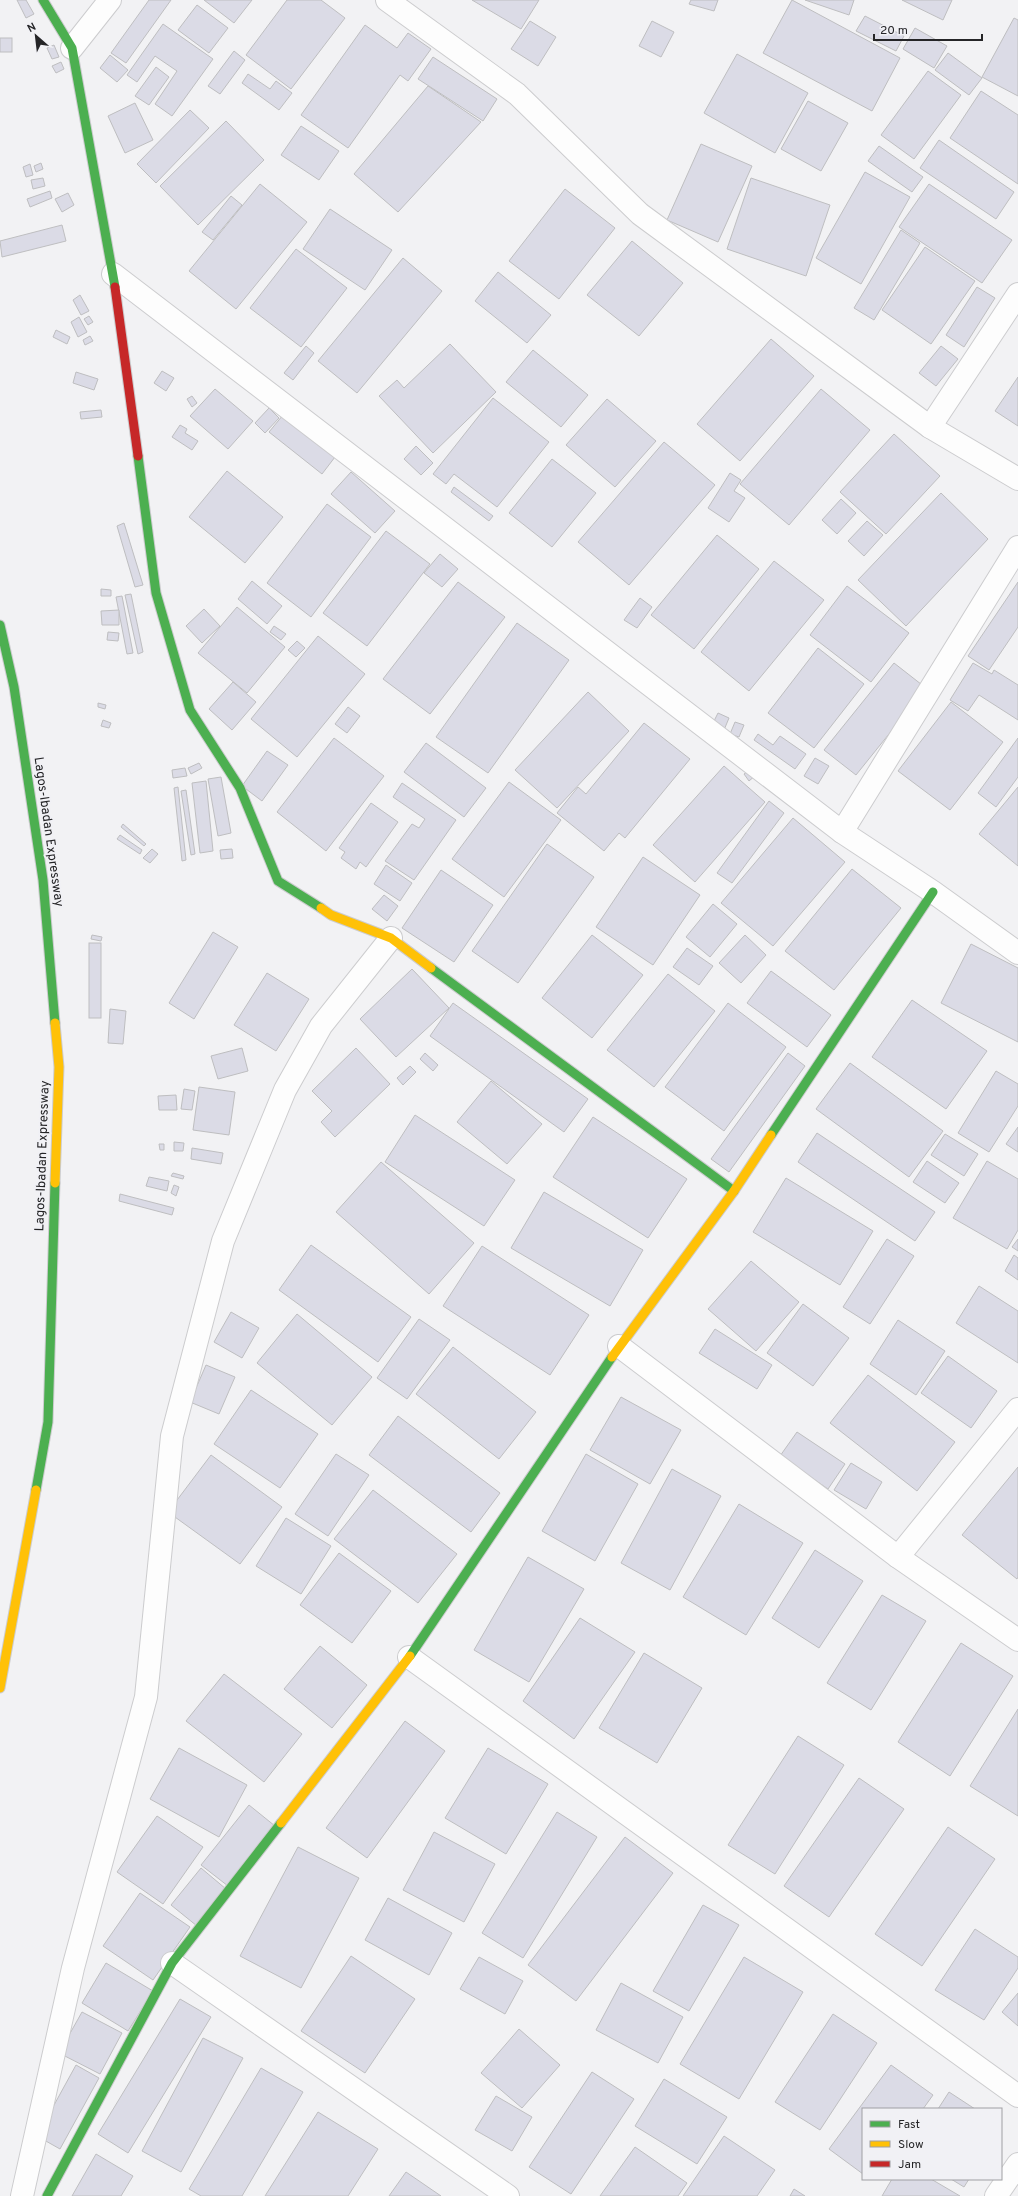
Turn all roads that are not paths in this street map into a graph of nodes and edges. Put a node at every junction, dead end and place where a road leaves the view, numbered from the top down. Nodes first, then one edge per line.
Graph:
1 (44, 0) edge
2 (110, 0) edge
3 (387, 0) edge
4 (72, 48) junction
5 (113, 274) junction
6 (1018, 294) edge
7 (930, 427) junction
8 (1018, 479) edge
9 (1018, 547) edge
10 (0, 625) edge
11 (842, 832) junction
12 (933, 892) junction
13 (391, 938) junction
14 (1018, 953) edge
15 (734, 1191) junction
16 (619, 1346) junction
17 (1018, 1409) edge
18 (898, 1557) junction
19 (1018, 1640) edge
20 (409, 1657) junction
21 (0, 1688) edge
22 (172, 1963) junction
23 (1018, 2096) edge
24 (1018, 2164) edge
25 (22, 2196) edge
26 (47, 2196) edge
27 (508, 2196) edge
28 (996, 2196) edge

1 - 4 main road
2 - 4 street
3 - 7 street
4 - 5 main road
5 - 11 street
5 - 13 main road
6 - 7 street
7 - 8 street
9 - 11 street
10 - 21 main road, Lagos-Ibadan Expressway
11 - 12 street
12 - 14 street
12 - 15 main road
13 - 15 main road
13 - 25 street
15 - 16 main road
16 - 18 street
16 - 20 main road
17 - 18 street
18 - 19 street
20 - 22 main road
20 - 23 street
22 - 26 main road
22 - 27 street
24 - 28 street

